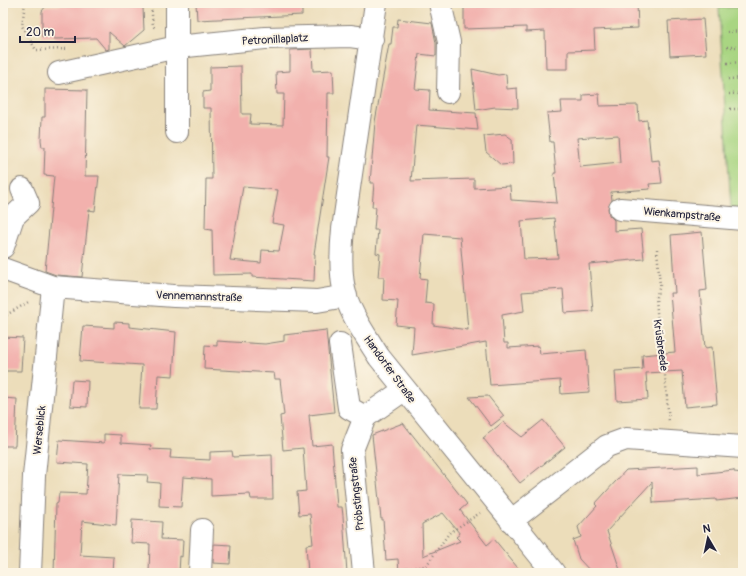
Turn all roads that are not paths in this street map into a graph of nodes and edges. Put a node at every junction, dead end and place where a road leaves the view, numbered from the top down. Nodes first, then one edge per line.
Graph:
1 (177, 3) edge
2 (376, 3) edge
3 (440, 3) edge
4 (372, 39) junction
5 (177, 47) junction
6 (59, 73) dead end
7 (448, 92) dead end
8 (177, 132) dead end
9 (22, 190) dead end
10 (620, 209) dead end
11 (743, 219) edge
12 (3, 247) edge
13 (3, 269) edge
14 (53, 287) junction
15 (346, 296) junction
16 (340, 344) dead end
17 (404, 390) junction
18 (365, 417) junction
19 (743, 447) edge
20 (511, 521) junction
21 (202, 530) dead end
22 (30, 573) edge
23 (200, 573) edge
24 (364, 573) edge
25 (554, 573) edge

1 - 5 street
2 - 4 street, Handorfer Straße
3 - 7 street
4 - 5 street, Petronillaplatz
4 - 15 street, Handorfer Straße
5 - 6 street, Petronillaplatz
5 - 8 street
9 - 12 street
10 - 11 street, Wienkampstraße
13 - 14 street, Vennemannstraße
14 - 15 street, Vennemannstraße
14 - 22 street, Werseblick
15 - 17 street, Handorfer Straße
16 - 18 street
17 - 18 street
17 - 20 street, Handorfer Straße
18 - 24 street, Pröbstingstraße
19 - 20 street
20 - 25 street, Handorfer Straße
21 - 23 street

